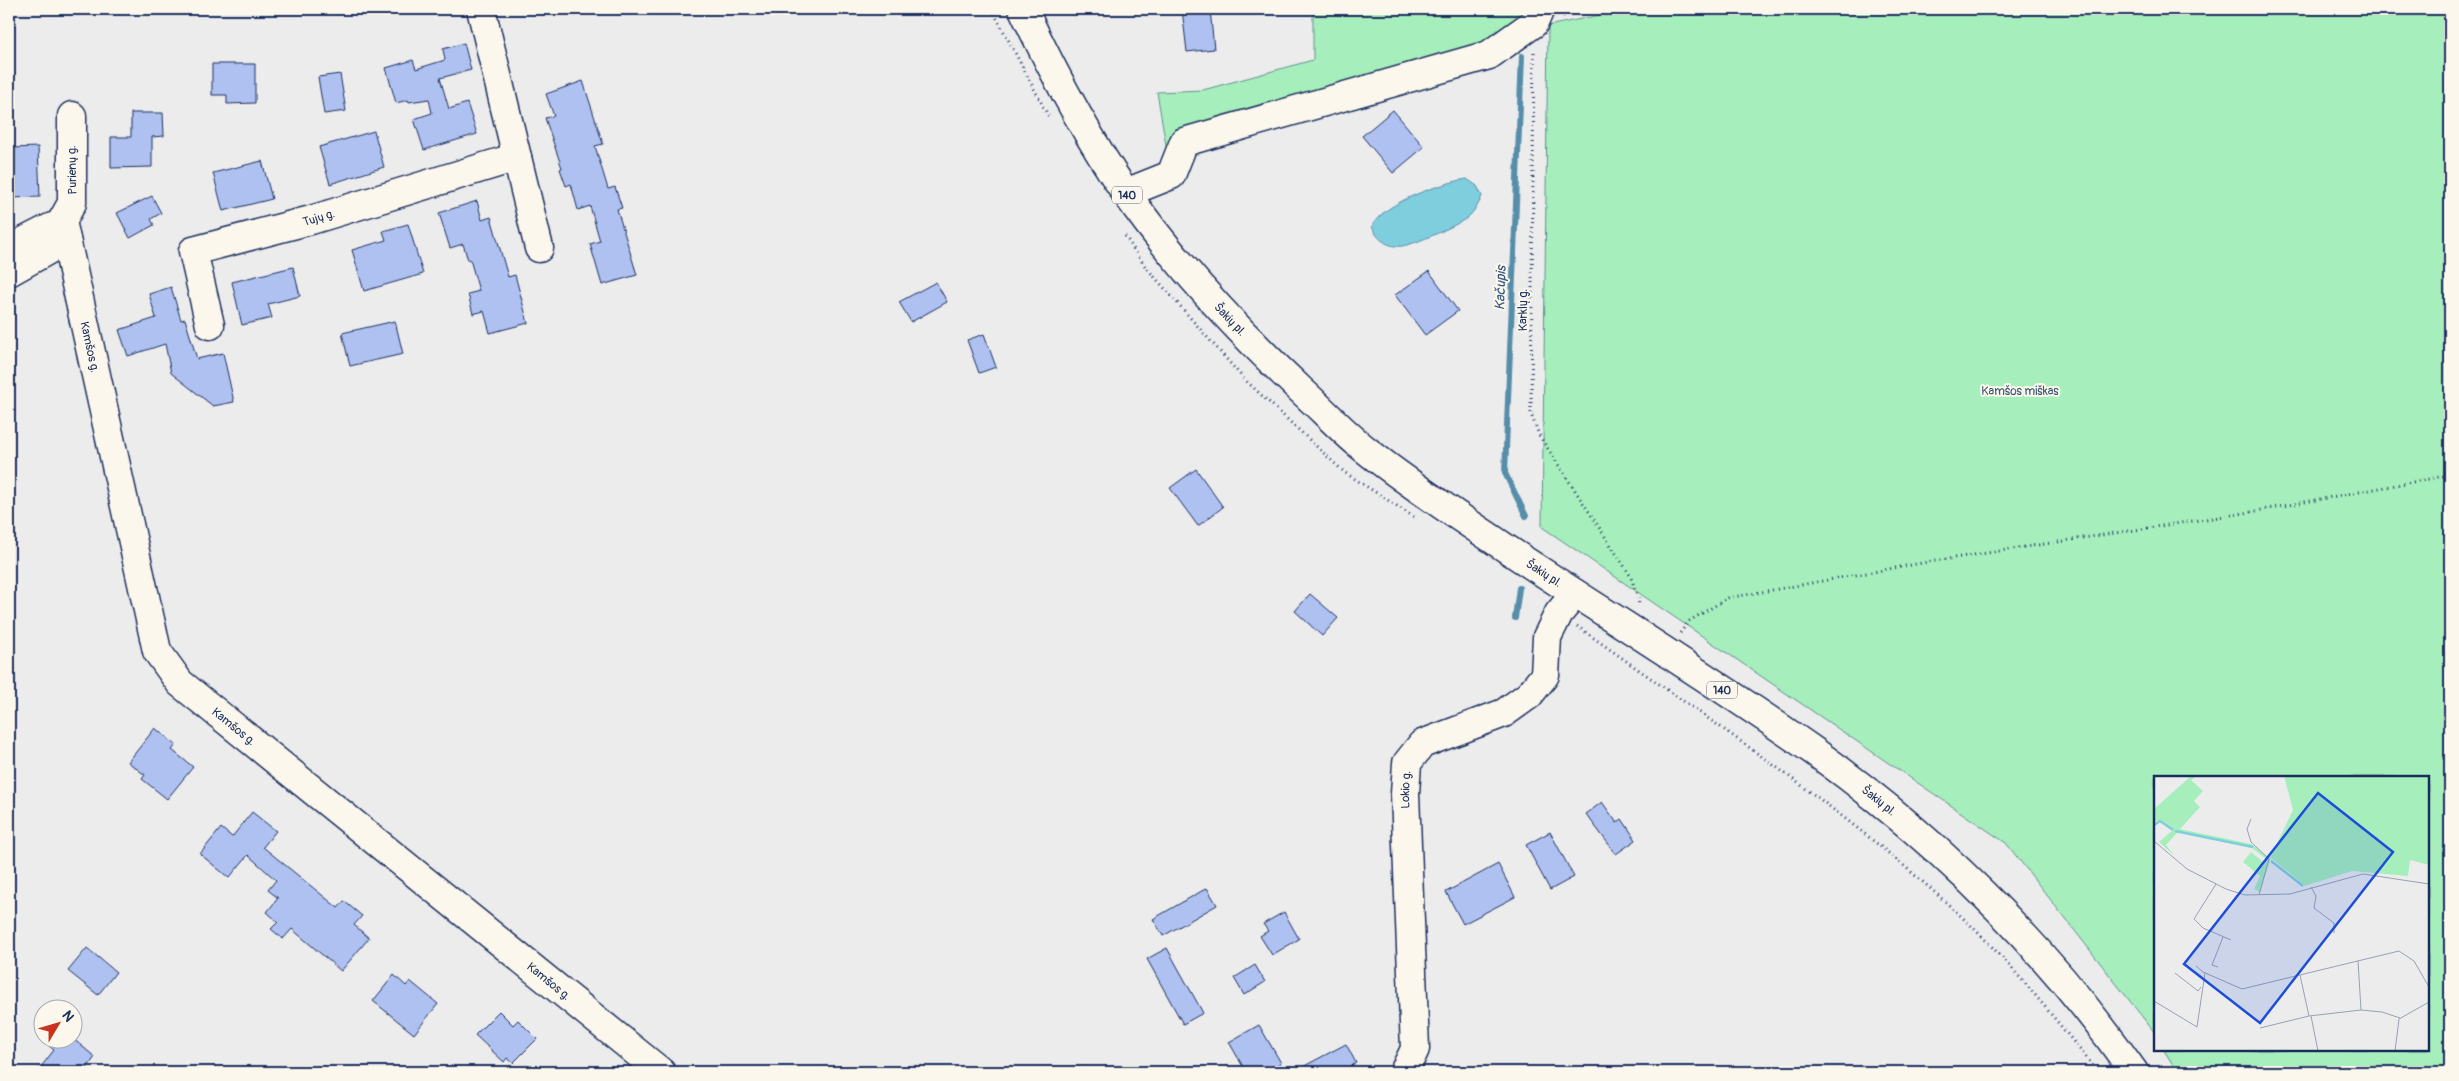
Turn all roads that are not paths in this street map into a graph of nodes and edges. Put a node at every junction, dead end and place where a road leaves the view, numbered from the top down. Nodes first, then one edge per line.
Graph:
1 (482, 9) edge
2 (1023, 9) edge
3 (1537, 16) edge
4 (72, 116) dead end
5 (517, 157) junction
6 (1126, 193) junction
7 (64, 230) junction
8 (539, 248) dead end
9 (9, 249) edge
10 (9, 272) edge
11 (210, 325) dead end
12 (1575, 594) junction
13 (661, 1072) edge
14 (1404, 1072) edge
15 (2134, 1072) edge

1 - 5 street
2 - 6 street, Šakių pl. / 140
3 - 6 street
4 - 7 street, Purienų g.
5 - 8 street
5 - 11 street, Tujų g.
6 - 12 street, Šakių pl. / 140
7 - 9 street
7 - 10 street
7 - 13 street, Kamšos g.
12 - 14 street, Lokio g.
12 - 15 street, Šakių pl. / 140

